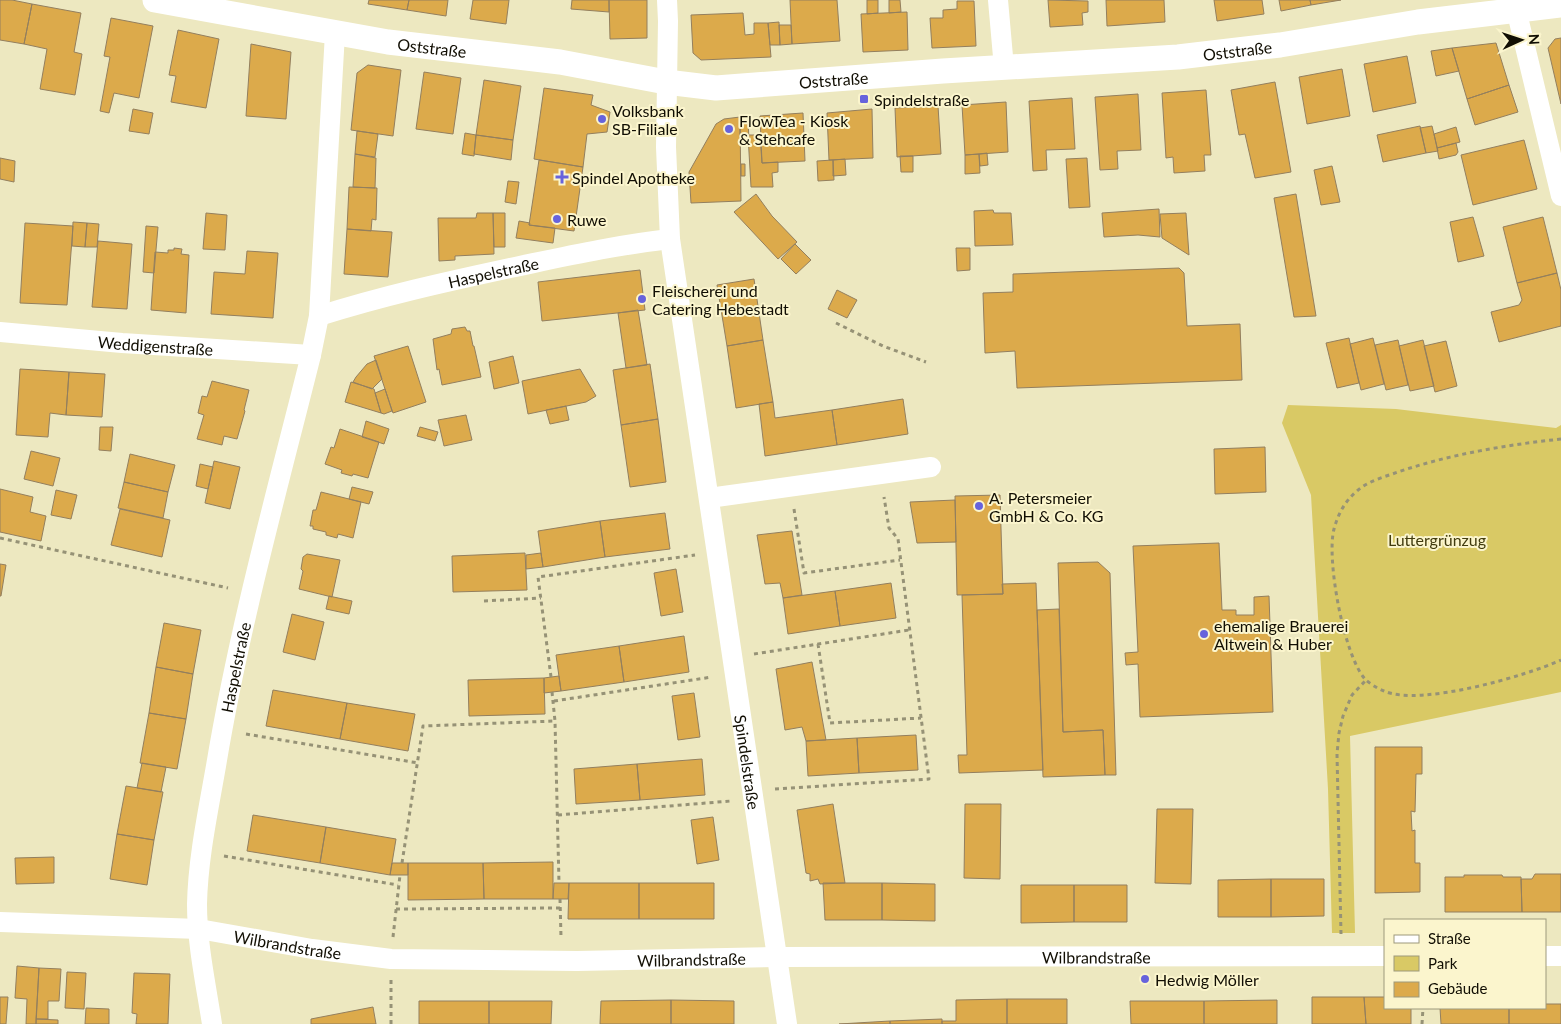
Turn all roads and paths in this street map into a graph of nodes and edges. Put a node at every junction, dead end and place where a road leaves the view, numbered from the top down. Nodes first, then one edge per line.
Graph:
1 (155, 0) edge
2 (667, 0) edge
3 (998, 0) edge
4 (1517, 5) edge
5 (1561, 5) edge
6 (335, 33) junction
7 (1004, 68) junction
8 (666, 82) junction
9 (1561, 196) edge
10 (670, 239) junction
11 (319, 316) junction
12 (836, 322) dead end
13 (0, 332) edge
14 (311, 355) junction
15 (926, 362) dead end
16 (1561, 439) edge
17 (931, 466) dead end
18 (880, 474) junction
19 (790, 487) junction
20 (709, 498) junction
21 (0, 538) edge
22 (717, 552) junction
23 (900, 560) junction
24 (251, 593) junction
25 (541, 598) junction
26 (484, 601) dead end
27 (909, 630) junction
28 (818, 644) junction
29 (1561, 660) edge
30 (734, 665) junction
31 (551, 677) dead end
32 (1366, 680) junction
33 (552, 692) dead end
34 (554, 701) junction
35 (920, 718) junction
36 (555, 721) junction
37 (222, 730) junction
38 (418, 763) junction
39 (753, 794) junction
40 (558, 815) junction
41 (202, 852) junction
42 (402, 863) dead end
43 (400, 875) dead end
44 (559, 883) dead end
45 (398, 885) junction
46 (560, 899) dead end
47 (560, 908) junction
48 (396, 909) junction
49 (0, 922) edge
50 (198, 929) junction
51 (1342, 956) junction
52 (1384, 956) edge
53 (1546, 956) edge
54 (1561, 956) edge
55 (777, 957) junction
56 (391, 959) junction
57 (562, 960) junction
58 (1423, 1009) edge
59 (212, 1024) edge
60 (391, 1024) edge
61 (787, 1024) edge
62 (1422, 1024) edge

1 - 6 street, Oststraße
2 - 8 street, Spindelstraße
3 - 7 street
4 - 5 street, Oststraße
4 - 7 street, Oststraße
4 - 9 street
6 - 8 street, Oststraße
6 - 11 street, Haspelstraße
7 - 8 street, Oststraße
8 - 10 street, Spindelstraße
10 - 11 street, Haspelstraße
10 - 20 street, Spindelstraße
11 - 14 street, Haspelstraße
12 - 15 path
13 - 14 street, Weddigenstraße
14 - 24 street, Haspelstraße
16 - 32 path
17 - 18 street
18 - 19 street
18 - 23 path
19 - 20 street
19 - 23 path
20 - 22 street, Spindelstraße
21 - 24 path
22 - 25 path
22 - 30 street, Spindelstraße
23 - 27 path
24 - 37 street, Haspelstraße
25 - 26 path
25 - 31 path
27 - 28 path
27 - 35 path
28 - 30 path
28 - 35 path
29 - 32 path
30 - 34 path
30 - 39 street, Spindelstraße
32 - 51 path
33 - 34 path
34 - 36 path
35 - 39 path
36 - 38 path
36 - 40 path
37 - 38 path
37 - 41 street, Haspelstraße
38 - 42 path
39 - 40 path
39 - 55 street, Spindelstraße
40 - 44 path
41 - 45 path
41 - 50 street, Haspelstraße
43 - 45 path
45 - 48 path
46 - 47 path
47 - 48 path
47 - 57 path
48 - 56 path
49 - 50 street, Wilbrandstraße
50 - 56 street, Wilbrandstraße
50 - 59 street, Haspelstraße
51 - 52 street, Wilbrandstraße
51 - 55 street, Wilbrandstraße
53 - 54 street
55 - 57 street, Wilbrandstraße
55 - 61 street, Spindelstraße
56 - 57 street, Wilbrandstraße
56 - 60 path
58 - 62 path

